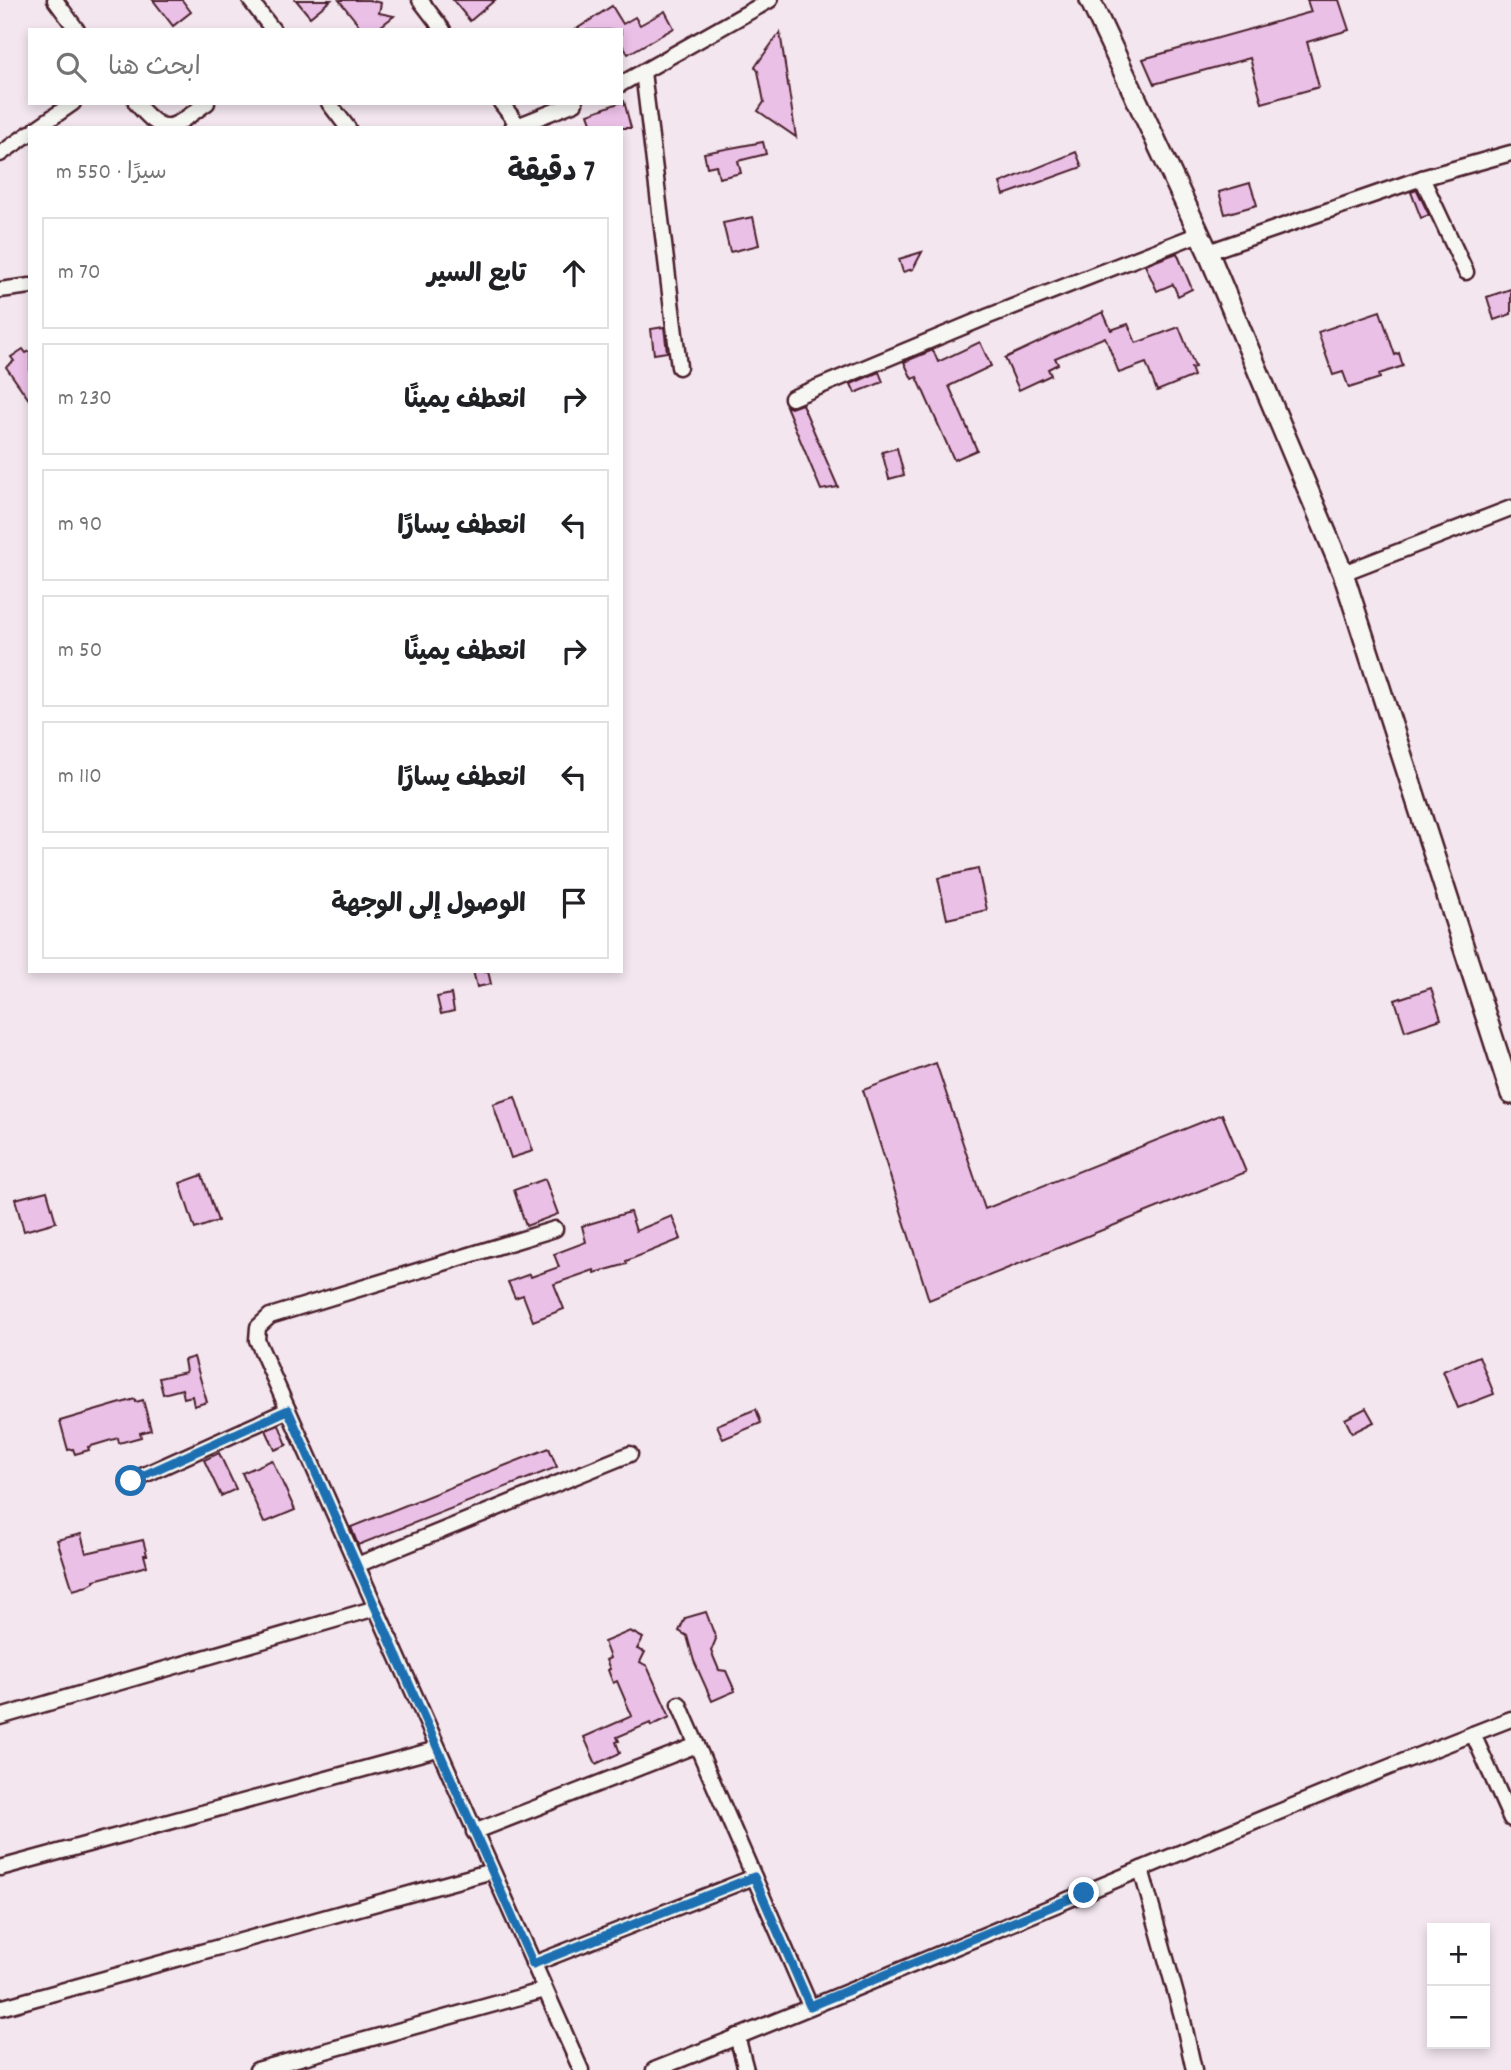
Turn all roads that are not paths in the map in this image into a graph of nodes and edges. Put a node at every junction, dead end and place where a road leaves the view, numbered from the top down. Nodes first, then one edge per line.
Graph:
1 (55, 0) edge
2 (250, 0) edge
3 (420, 0) edge
4 (770, 0) edge
5 (1090, 0) edge
6 (76, 28) edge
7 (271, 28) edge
8 (441, 28) edge
9 (643, 72) junction
10 (623, 83) edge
11 (70, 105) edge
12 (138, 105) edge
13 (204, 105) edge
14 (331, 105) edge
15 (502, 105) edge
16 (570, 105) edge
17 (40, 126) edge
18 (159, 126) edge
19 (167, 126) edge
20 (347, 126) edge
21 (514, 126) edge
22 (518, 126) edge
23 (28, 134) edge
24 (1511, 153) edge
25 (0, 154) edge
26 (1422, 178) junction
27 (1204, 243) junction
28 (1466, 272) dead end
29 (28, 286) edge
30 (0, 290) edge
31 (679, 367) dead end
32 (792, 398) dead end
33 (1511, 508) edge
34 (1343, 573) junction
35 (1511, 1094) edge
36 (555, 1229) dead end
37 (288, 1410) junction
38 (630, 1454) dead end
39 (131, 1481) dead end
40 (357, 1565) junction
41 (376, 1608) junction
42 (679, 1704) dead end
43 (0, 1717) edge
44 (1511, 1719) edge
45 (1473, 1734) junction
46 (697, 1745) junction
47 (437, 1749) junction
48 (1511, 1819) edge
49 (474, 1832) junction
50 (0, 1868) edge
51 (1141, 1869) junction
52 (492, 1871) junction
53 (754, 1877) junction
54 (533, 1964) junction
55 (545, 1990) junction
56 (810, 2006) junction
57 (0, 2008) edge
58 (737, 2036) junction
59 (257, 2070) edge
60 (581, 2070) edge
61 (654, 2070) edge
62 (746, 2070) edge
63 (1194, 2070) edge

1 - 6 street
2 - 7 street
3 - 8 street
4 - 9 street
5 - 27 main road
9 - 10 street
9 - 31 street
11 - 17 street
12 - 18 street
13 - 19 street
14 - 20 street
15 - 21 street
16 - 22 street
23 - 25 street
24 - 26 street
26 - 27 street
26 - 28 street
27 - 32 street
27 - 34 main road
29 - 30 street
33 - 34 street
34 - 35 main road
36 - 37 street
37 - 39 street
37 - 40 street
38 - 40 street
40 - 41 street
41 - 43 street
41 - 47 street
42 - 46 street
44 - 45 street
45 - 48 street
45 - 51 street
46 - 49 street
46 - 53 street
47 - 49 street
47 - 50 street
49 - 52 street
51 - 56 street
51 - 63 street
52 - 54 street
52 - 57 street
53 - 54 street
53 - 56 street
54 - 55 street
55 - 59 street
55 - 60 street
56 - 58 street
58 - 61 street
58 - 62 street

